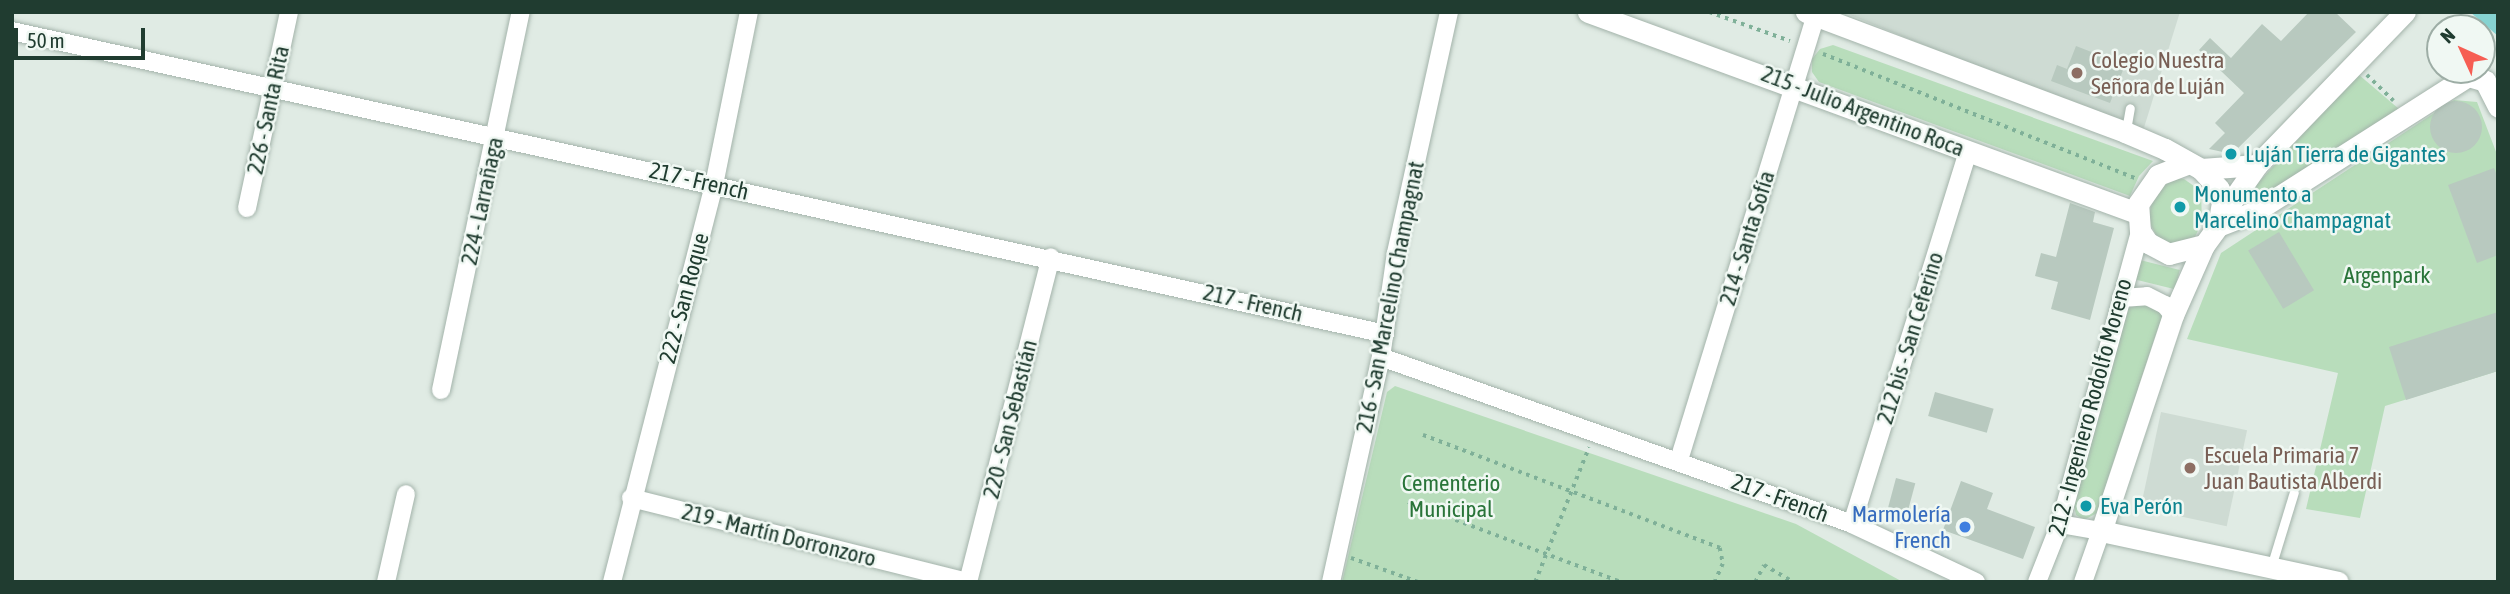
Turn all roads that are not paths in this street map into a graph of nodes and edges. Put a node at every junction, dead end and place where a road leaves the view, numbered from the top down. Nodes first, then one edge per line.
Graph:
1 (289, 12) edge
2 (521, 12) edge
3 (749, 12) edge
4 (1449, 12) edge
5 (1588, 12) edge
6 (2405, 12) edge
7 (1811, 14) edge
8 (12, 31) edge
9 (1793, 84) junction
10 (274, 85) junction
11 (2498, 107) edge
12 (2130, 108) dead end
13 (2125, 132) junction
14 (498, 134) junction
15 (1968, 151) junction
16 (2257, 165) junction
17 (2195, 166) junction
18 (714, 186) junction
19 (247, 208) dead end
20 (2220, 220) junction
21 (2138, 222) junction
22 (2204, 245) junction
23 (1051, 257) junction
24 (2121, 298) junction
25 (2173, 315) junction
26 (1385, 334) junction
27 (1381, 357) junction
28 (441, 390) dead end
29 (1679, 460) junction
30 (2294, 492) dead end
31 (406, 494) dead end
32 (631, 498) junction
33 (1852, 524) junction
34 (2060, 524) junction
35 (2101, 531) junction
36 (2271, 568) junction
37 (386, 582) edge
38 (612, 582) edge
39 (968, 582) edge
40 (1331, 582) edge
41 (1976, 582) edge
42 (2037, 582) edge
43 (2083, 582) edge
44 (2338, 582) edge

1 - 10 street, 226 - Santa Rita
2 - 14 street, 224 - Larrañaga
3 - 18 street, 222 - San Roque
4 - 26 street, 216 - San Marcelino Champagnat
5 - 9 street, 215 - Julio Argentino Roca
6 - 16 street
7 - 9 street, 214 - Santa Sofía
7 - 13 street
8 - 10 street, 217 - French
9 - 15 street, 215 - Julio Argentino Roca
9 - 29 street, 214 - Santa Sofía
10 - 14 street, 217 - French
10 - 19 street, 226 - Santa Rita
11 - 20 street
12 - 13 lane
13 - 17 street
14 - 18 street, 217 - French
14 - 28 street, 224 - Larrañaga
15 - 21 street, 215 - Julio Argentino Roca
15 - 33 street, 212 bis - San Ceferino
16 - 17 street
16 - 20 street
17 - 20 street
17 - 21 street
18 - 23 street, 217 - French
18 - 32 street, 222 - San Roque
20 - 22 street
21 - 22 street
21 - 24 street, 212 - Ingeniero Rodolfo Moreno
22 - 25 street, 212 - Ingeniero Rodolfo Moreno
23 - 26 street, 217 - French
23 - 39 street, 220 - San Sebastián
24 - 25 street
24 - 34 street, 212 - Ingeniero Rodolfo Moreno
25 - 35 street, 212 - Ingeniero Rodolfo Moreno
26 - 27 street, 216 - San Marcelino Champagnat
27 - 29 street, 217 - French
27 - 40 street, 216 - San Marcelino Champagnat
29 - 33 street, 217 - French
30 - 36 lane
31 - 37 street
32 - 38 street, 222 - San Roque
32 - 39 street, 219 - Martín Dorronzoro
33 - 41 street, 217 - French
34 - 35 street
34 - 42 street, 212 - Ingeniero Rodolfo Moreno
35 - 36 street
35 - 43 street, 212 - Ingeniero Rodolfo Moreno
36 - 44 street

